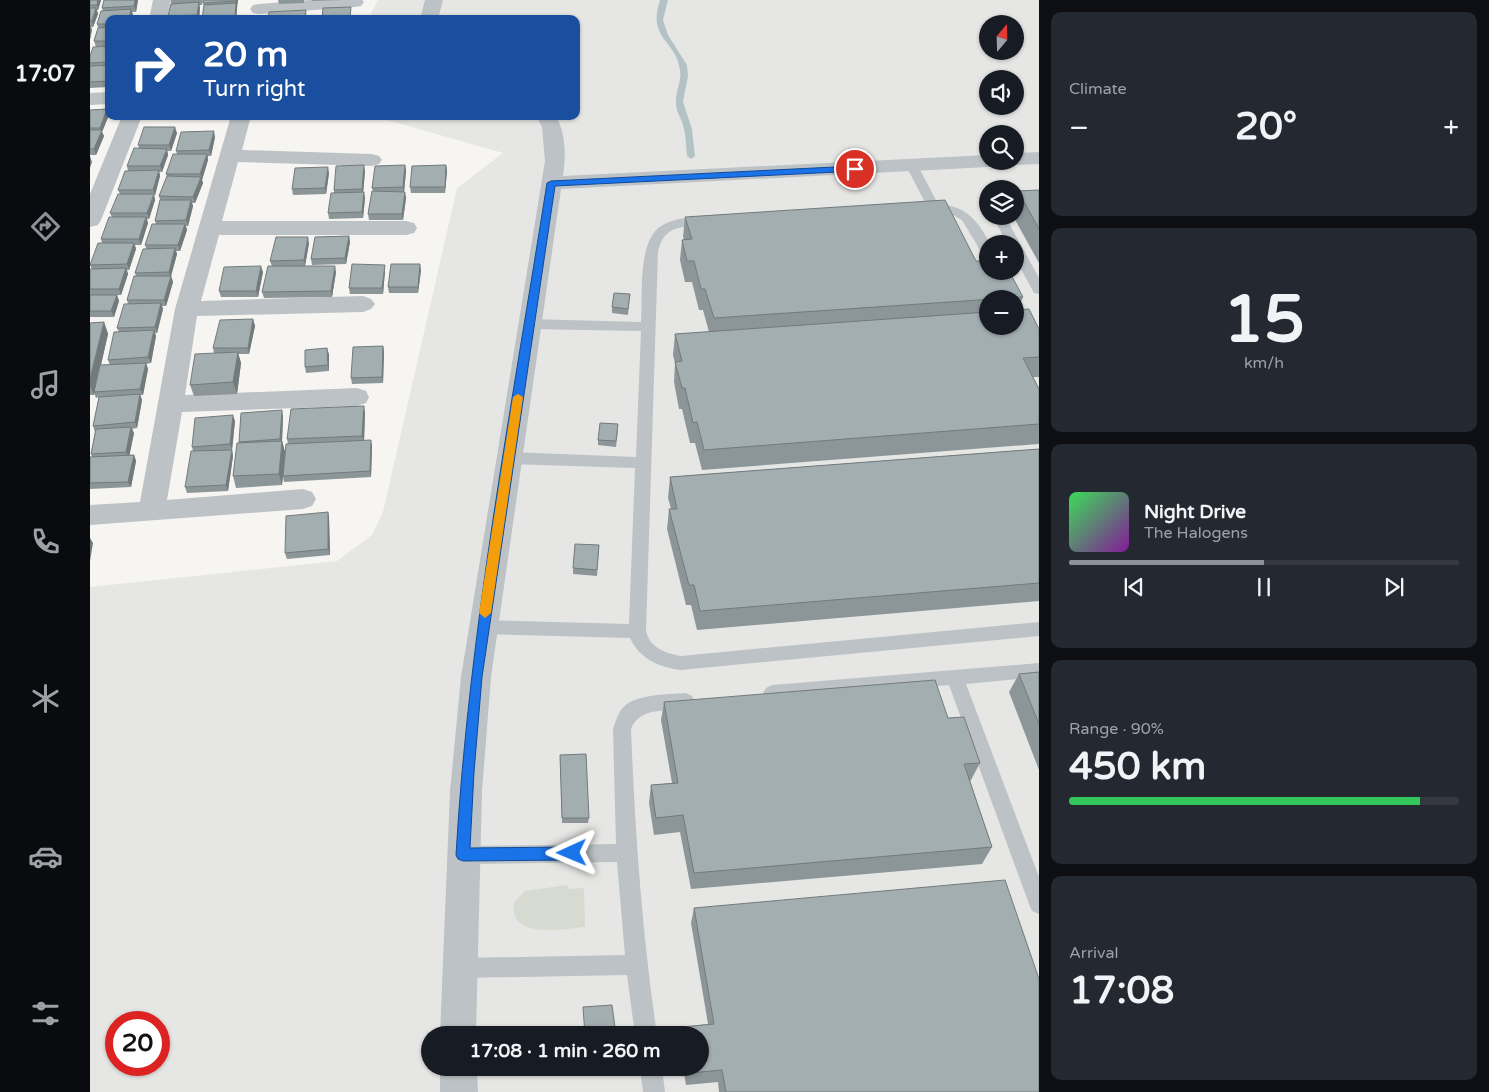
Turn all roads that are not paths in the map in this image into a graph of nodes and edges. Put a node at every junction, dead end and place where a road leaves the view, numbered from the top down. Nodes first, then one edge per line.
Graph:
1 (162, 0) edge
2 (434, 0) edge
3 (355, 2) dead end
4 (259, 9) edge
5 (159, 15) edge
6 (430, 15) edge
7 (105, 98) edge
8 (90, 100) edge
9 (130, 120) edge
10 (240, 120) edge
11 (548, 120) edge
12 (231, 156) junction
13 (1039, 158) edge
14 (1024, 159) edge
15 (372, 160) dead end
16 (979, 162) edge
17 (912, 166) junction
18 (551, 183) junction
19 (934, 208) junction
20 (914, 209) edge
21 (90, 220) edge
22 (716, 220) edge
23 (210, 228) junction
24 (406, 228) dead end
25 (979, 236) edge
26 (1024, 263) edge
27 (1039, 290) edge
28 (363, 304) dead end
29 (187, 309) junction
30 (529, 324) junction
31 (647, 327) junction
32 (357, 397) dead end
33 (170, 404) junction
34 (509, 458) junction
35 (642, 463) junction
36 (303, 499) dead end
37 (152, 511) junction
38 (90, 515) edge
39 (483, 627) junction
40 (1039, 629) edge
41 (636, 631) junction
42 (1039, 670) edge
43 (955, 677) junction
44 (751, 695) edge
45 (702, 700) edge
46 (626, 853) junction
47 (463, 855) junction
48 (1039, 904) edge
49 (636, 965) junction
50 (460, 968) junction
51 (458, 1026) edge
52 (645, 1026) edge
53 (458, 1076) edge
54 (651, 1076) edge
55 (459, 1092) edge
56 (654, 1092) edge

1 - 5 street
2 - 6 street
3 - 4 street
7 - 8 street
9 - 21 street
10 - 12 street
11 - 18 street
12 - 15 street
12 - 23 street
13 - 14 street
16 - 17 street
17 - 18 street
17 - 19 lane
18 - 30 street
19 - 20 lane
19 - 25 lane
22 - 31 lane
23 - 24 street
23 - 29 street
26 - 27 lane
28 - 29 street
29 - 33 street
30 - 31 lane
30 - 34 street
31 - 35 lane
32 - 33 street
33 - 37 street
34 - 35 lane
34 - 39 street
35 - 41 lane
36 - 37 street
37 - 38 street
39 - 41 lane
39 - 47 street
40 - 41 lane
42 - 43 lane
43 - 44 lane
43 - 48 lane
45 - 46 lane
46 - 47 lane
46 - 49 lane
47 - 50 street
49 - 50 lane
49 - 52 lane
50 - 51 street
53 - 55 street
54 - 56 lane

